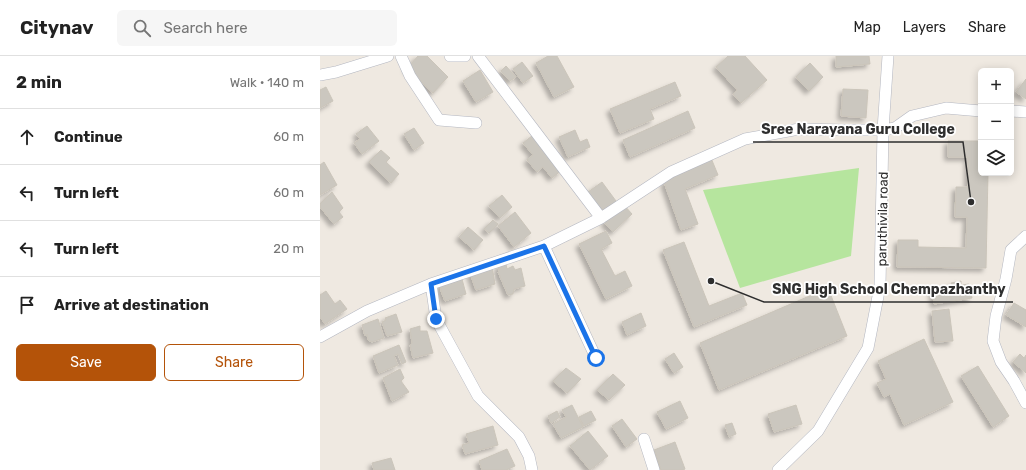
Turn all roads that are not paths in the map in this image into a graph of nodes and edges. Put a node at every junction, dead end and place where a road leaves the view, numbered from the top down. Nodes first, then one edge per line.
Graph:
1 (388, 56) edge
2 (401, 56) edge
3 (450, 56) edge
4 (465, 56) edge
5 (478, 56) edge
6 (888, 56) edge
7 (320, 75) edge
8 (978, 110) edge
9 (1014, 111) edge
10 (1026, 112) edge
11 (476, 124) dead end
12 (883, 130) junction
13 (600, 218) junction
14 (1026, 236) edge
15 (544, 246) junction
16 (431, 284) junction
17 (320, 337) edge
18 (596, 358) dead end
19 (1026, 403) edge
20 (644, 439) dead end
21 (780, 469) edge
22 (532, 470) edge
23 (654, 470) edge

1 - 7 street
2 - 11 street
3 - 4 street
5 - 13 street
6 - 12 street, paruthivila road
8 - 12 street
9 - 10 street
12 - 13 street
12 - 21 street, paruthivila road
13 - 15 street
14 - 19 street
15 - 16 street
15 - 18 street
16 - 17 street
16 - 22 street
20 - 23 street

